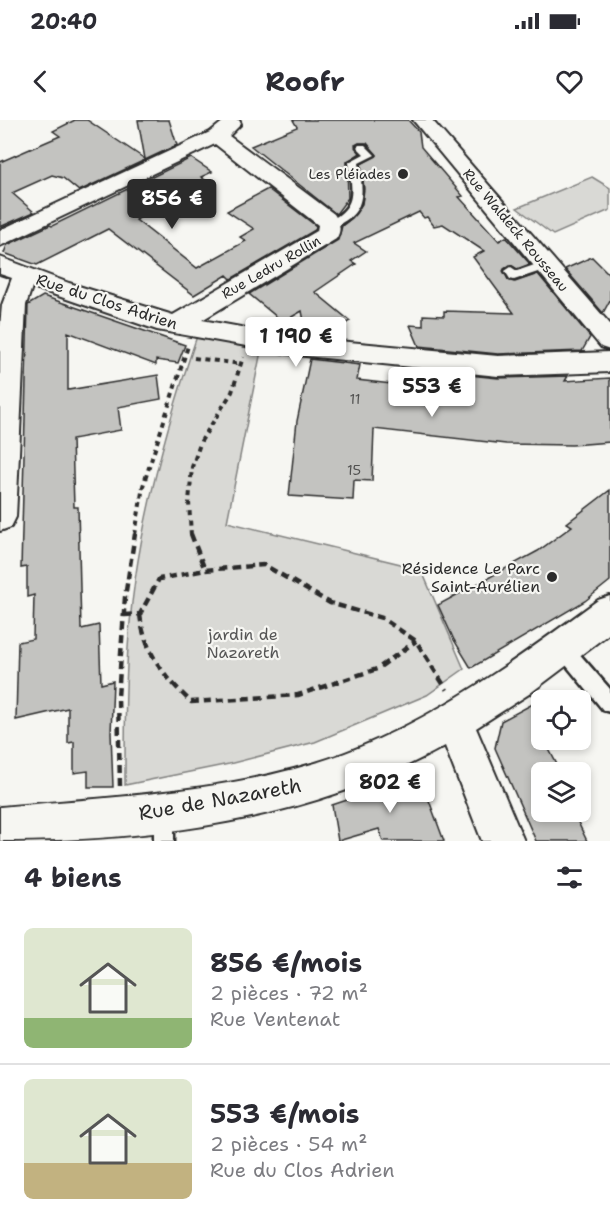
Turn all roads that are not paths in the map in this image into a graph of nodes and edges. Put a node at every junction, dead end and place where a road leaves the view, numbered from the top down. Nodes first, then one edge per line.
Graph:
1 (422, 120) edge
2 (231, 125) edge
3 (362, 147) dead end
4 (347, 196) dead end
5 (327, 222) junction
6 (0, 239) edge
7 (546, 265) junction
8 (12, 269) edge
9 (511, 271) dead end
10 (185, 326) junction
11 (610, 341) edge
12 (610, 362) edge
13 (0, 517) edge
14 (610, 612) edge
15 (563, 648) junction
16 (610, 702) edge
17 (459, 718) junction
18 (0, 827) edge
19 (164, 827) edge
20 (503, 841) edge

1 - 7 street, Rue Waldeck Rousseau
2 - 5 street, Rue Ledru Rollin
2 - 6 street
3 - 5 lane
4 - 5 lane
5 - 10 street, Rue Ledru Rollin
7 - 9 lane
7 - 11 street, Rue Waldeck Rousseau
8 - 10 street, Rue du Clos Adrien
8 - 13 street
10 - 12 street, Rue du Clos Adrien
14 - 15 street, Rue de Nazareth
15 - 16 lane
15 - 17 street, Rue de Nazareth
17 - 19 street, Rue de Nazareth
17 - 20 street
18 - 19 street, Rue de Nazareth

